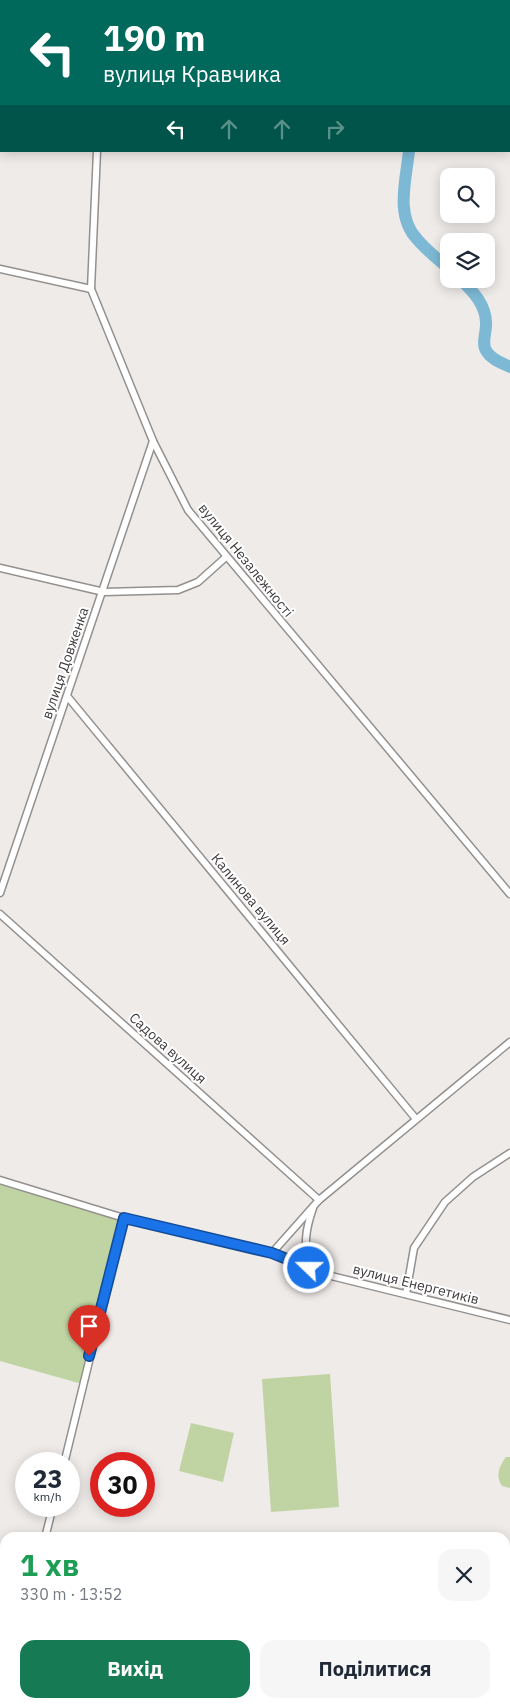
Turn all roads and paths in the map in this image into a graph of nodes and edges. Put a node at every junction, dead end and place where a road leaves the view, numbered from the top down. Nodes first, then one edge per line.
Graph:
1 (97, 152) edge
2 (0, 269) edge
3 (91, 288) junction
4 (153, 441) junction
5 (226, 557) junction
6 (0, 568) edge
7 (104, 592) junction
8 (67, 696) junction
9 (0, 893) edge
10 (510, 894) edge
11 (0, 914) edge
12 (510, 1042) edge
13 (416, 1119) junction
14 (510, 1153) edge
15 (0, 1180) edge
16 (319, 1200) junction
17 (314, 1206) junction
18 (124, 1218) junction
19 (272, 1253) junction
20 (309, 1268) junction
21 (406, 1294) junction
22 (510, 1320) edge
23 (67, 1452) edge
24 (51, 1517) edge
25 (48, 1532) edge

1 - 3 street, вулиця Незалежності
2 - 3 street
3 - 4 street, вулиця Незалежності
4 - 5 street, вулиця Незалежності
4 - 7 street, вулиця Довженка
5 - 7 street
5 - 10 street, вулиця Незалежності
6 - 7 street
7 - 8 street, вулиця Довженка
8 - 9 street, вулиця Довженка
8 - 13 street, Калинова вулиця
11 - 16 street, Садова вулиця
12 - 13 street
13 - 16 street
14 - 21 street
15 - 18 street, вулиця Енергетиків
16 - 17 street
17 - 19 street
17 - 20 street
18 - 19 street, вулиця Енергетиків
18 - 23 street
19 - 20 street, вулиця Енергетиків
20 - 21 street, вулиця Енергетиків
21 - 22 street, вулиця Енергетиків
24 - 25 street

